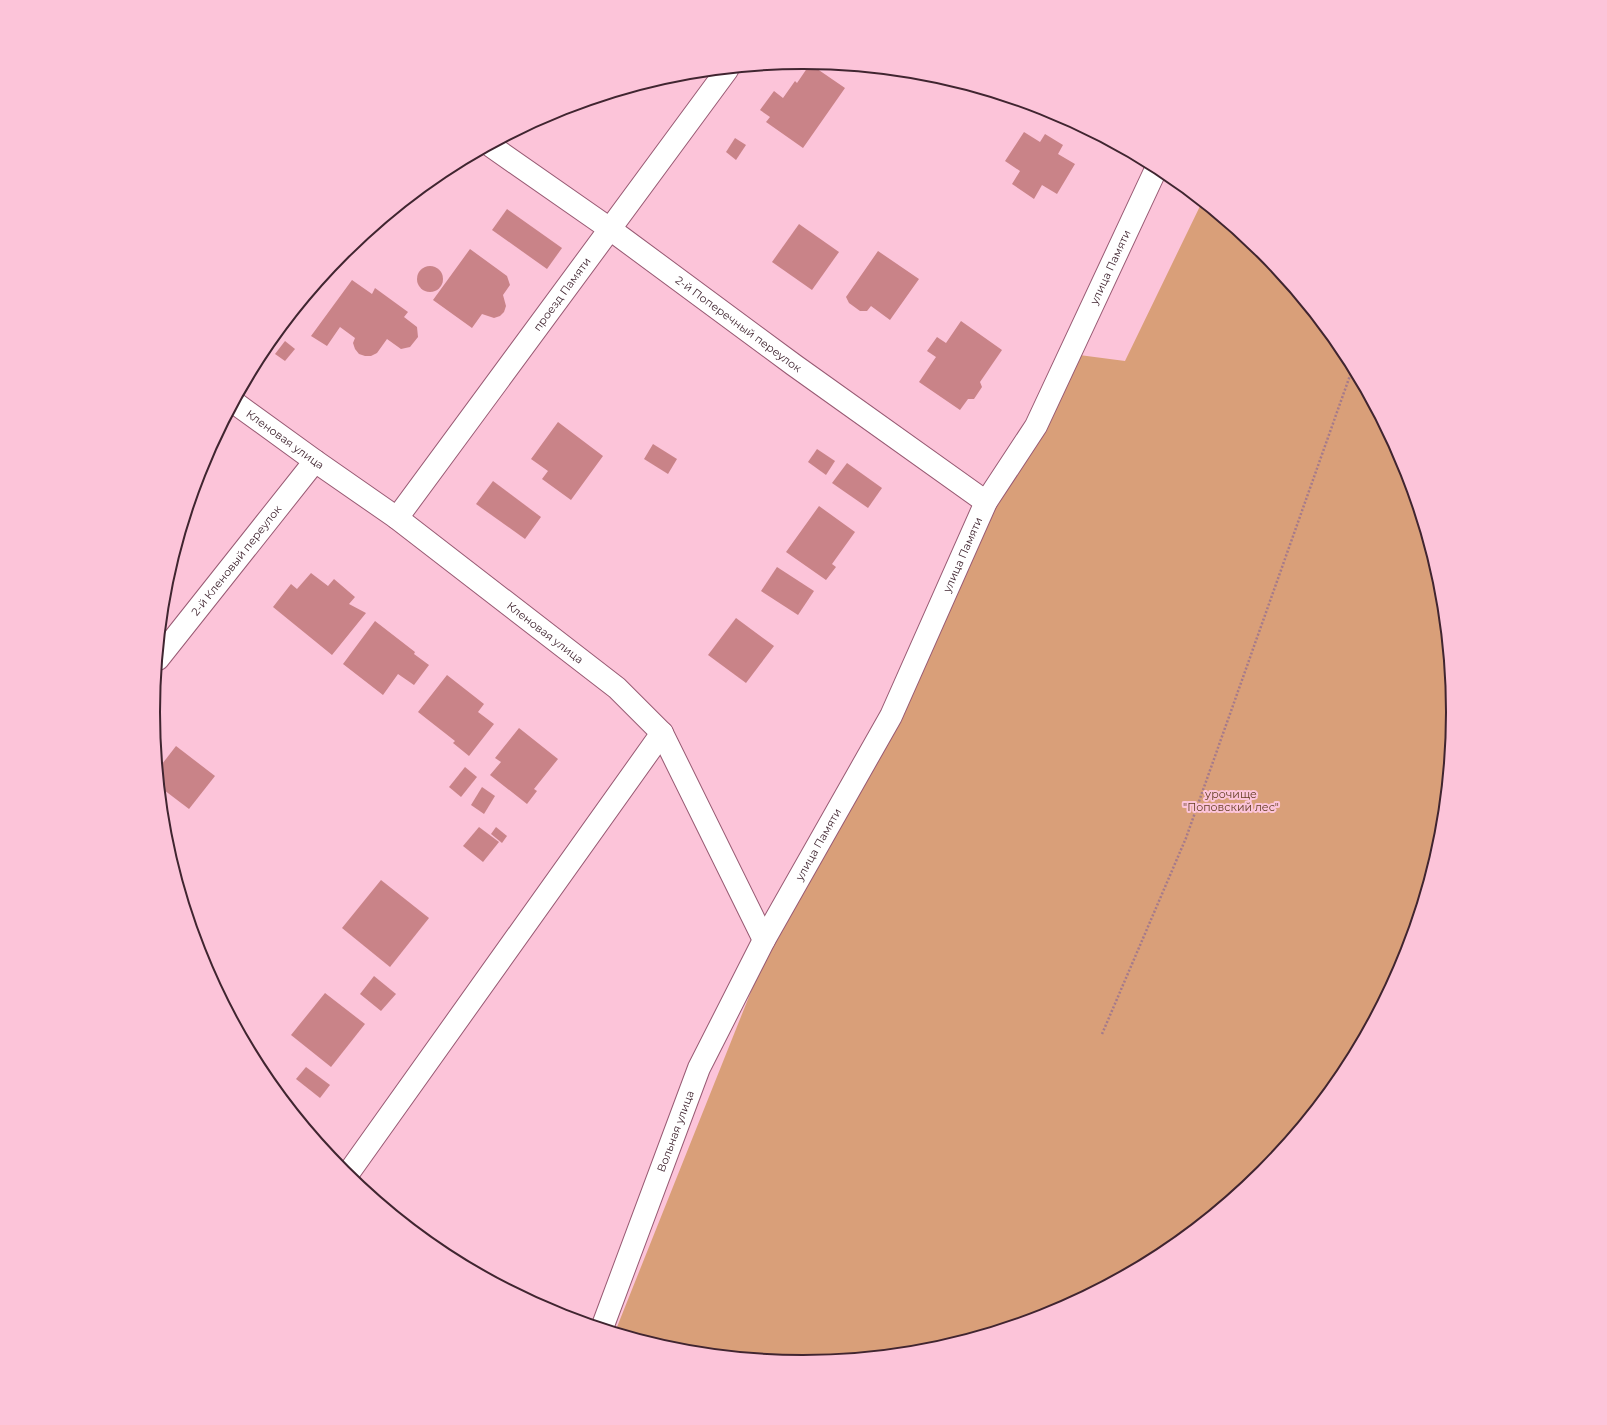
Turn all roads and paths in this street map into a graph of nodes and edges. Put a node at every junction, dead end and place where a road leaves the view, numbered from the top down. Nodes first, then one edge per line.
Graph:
1 (724, 75) edge
2 (494, 148) edge
3 (1154, 173) edge
4 (610, 229) junction
5 (1351, 374) edge
6 (238, 405) edge
7 (315, 462) junction
8 (986, 502) junction
9 (397, 518) junction
10 (163, 653) edge
11 (662, 733) junction
12 (764, 940) junction
13 (1102, 1034) dead end
14 (350, 1170) edge
15 (604, 1324) edge

1 - 4 street, проезд Памяти
2 - 4 street, 2-й Поперечный переулок
3 - 8 street, улица Памяти
4 - 8 street, 2-й Поперечный переулок
4 - 9 street, проезд Памяти
5 - 13 path
6 - 7 street, Кленовая улица
7 - 9 street, Кленовая улица
7 - 10 street, 2-й Кленовый переулок
8 - 12 street, улица Памяти
9 - 11 street, Кленовая улица
11 - 12 street, Кленовая улица
11 - 14 street
12 - 15 street, Вольная улица

